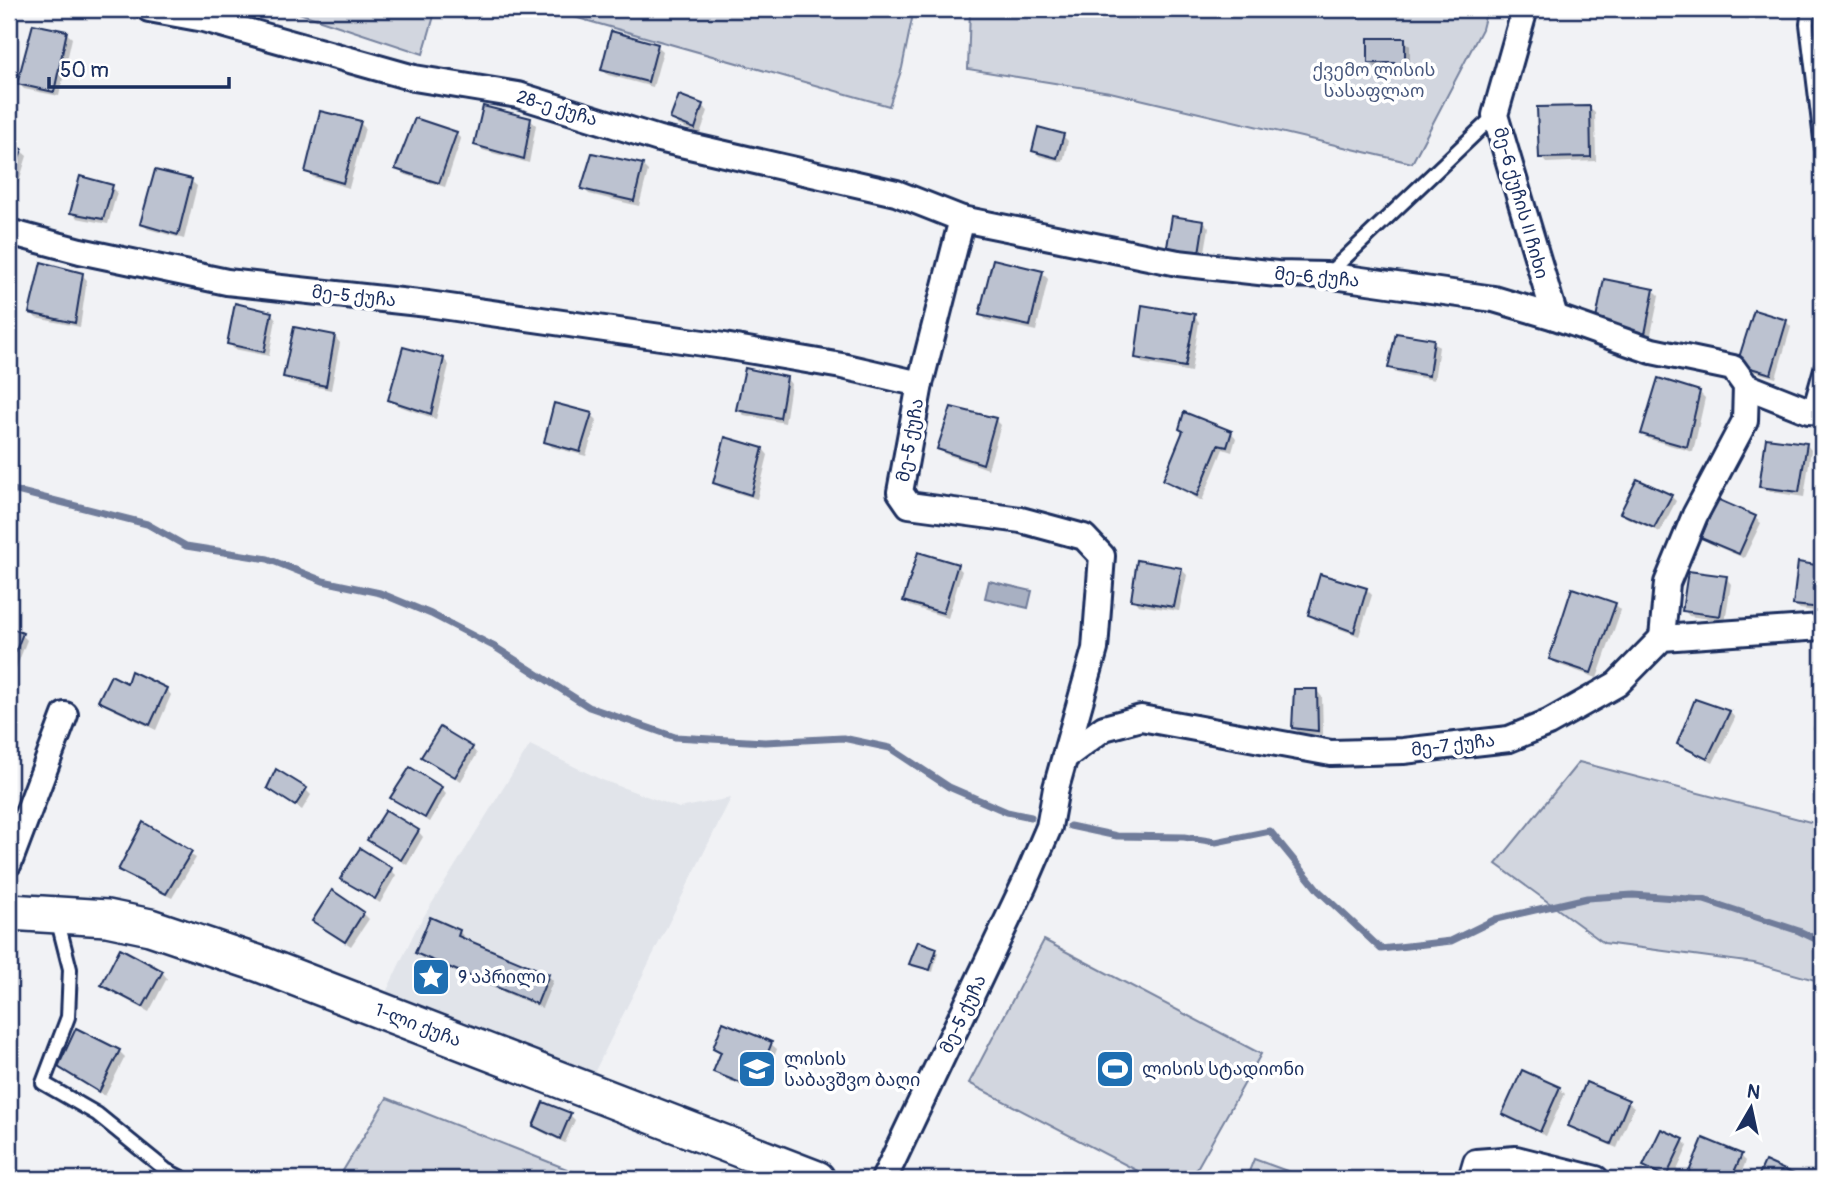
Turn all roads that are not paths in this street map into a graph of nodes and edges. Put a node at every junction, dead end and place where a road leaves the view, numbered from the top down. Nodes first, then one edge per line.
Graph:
1 (149, 9) edge
2 (1525, 9) edge
3 (1809, 9) edge
4 (1495, 115) junction
5 (1822, 148) edge
6 (962, 219) junction
7 (9, 232) edge
8 (1326, 275) junction
9 (1555, 317) junction
10 (1822, 365) edge
11 (920, 384) junction
12 (1746, 386) junction
13 (1816, 412) edge
14 (1822, 627) edge
15 (1662, 638) junction
16 (65, 715) dead end
17 (1065, 757) junction
18 (9, 863) edge
19 (9, 912) edge
20 (56, 915) junction
21 (184, 1179) edge
22 (817, 1179) edge
23 (884, 1179) edge
24 (1471, 1179) edge
25 (1596, 1179) edge

1 - 6 street, 28-ე ქუჩა
2 - 4 street, მე-6 ქუჩის II ჩიხი
3 - 5 lane
4 - 8 lane
4 - 9 street, მე-6 ქუჩის II ჩიხი
6 - 8 street, მე-6 ქუჩა
6 - 11 street
7 - 11 street, მე-5 ქუჩა
8 - 9 street, მე-6 ქუჩა
9 - 12 street, მე-6 ქუჩა
10 - 13 lane
11 - 17 street, მე-5 ქუჩა
12 - 13 street, მე-6 ქუჩა
12 - 15 street
14 - 15 street
15 - 17 street, მე-7 ქუჩა
16 - 18 street
17 - 23 street, მე-5 ქუჩა
19 - 20 main road, 1-ლი ქუჩა
20 - 21 lane
20 - 22 main road, 1-ლი ქუჩა
24 - 25 street

